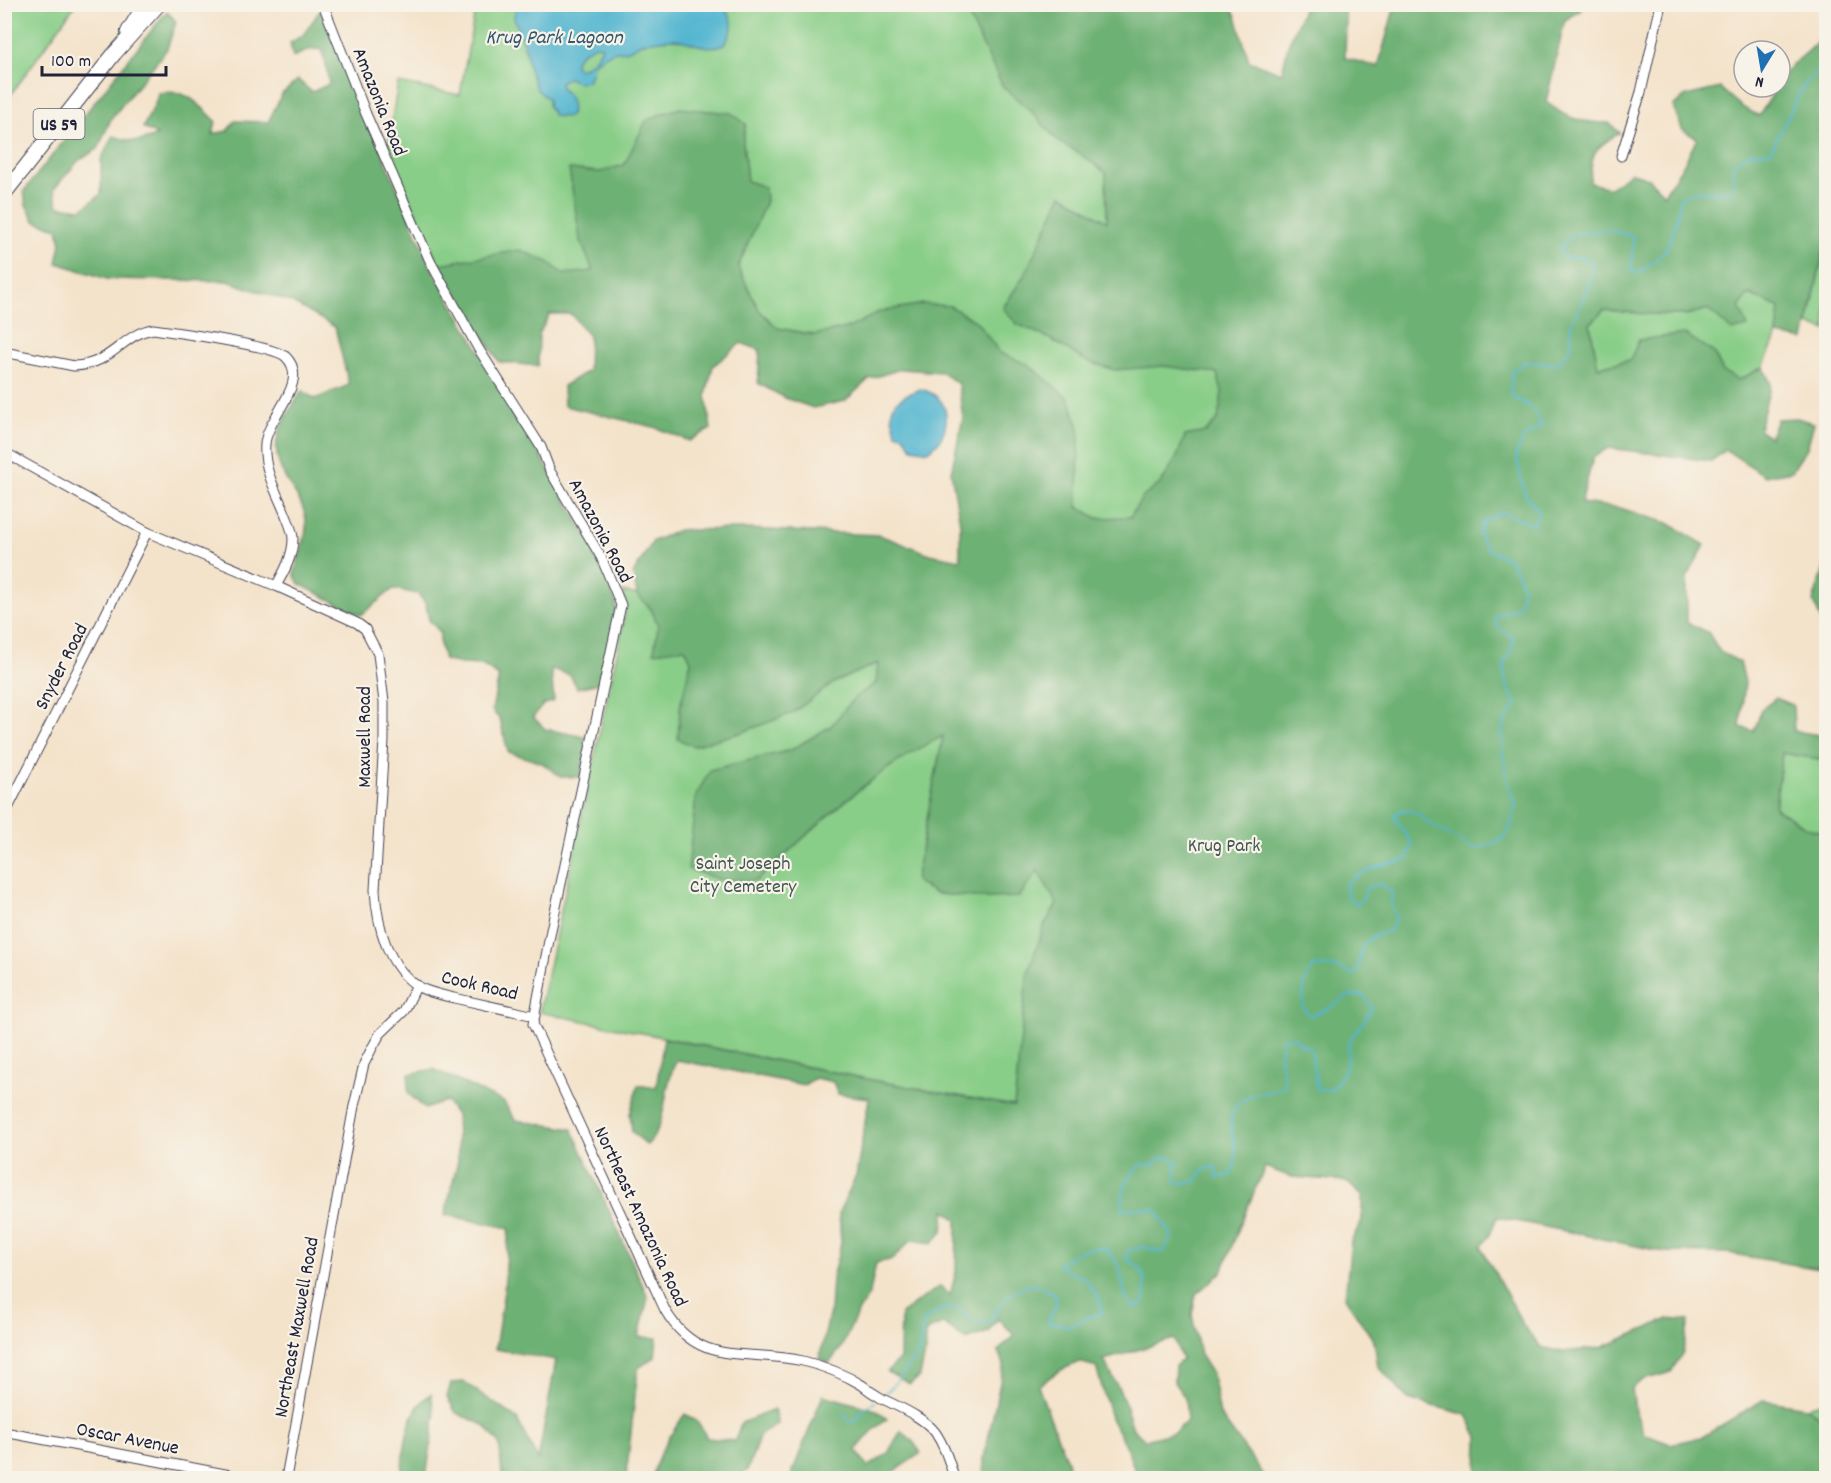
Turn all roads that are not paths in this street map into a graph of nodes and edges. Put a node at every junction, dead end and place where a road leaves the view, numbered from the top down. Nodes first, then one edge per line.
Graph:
1 (145, 4) edge
2 (159, 4) edge
3 (323, 4) edge
4 (1662, 4) edge
5 (114, 54) junction
6 (1621, 156) dead end
7 (4, 194) edge
8 (4, 352) edge
9 (4, 452) edge
10 (147, 532) junction
11 (276, 586) junction
12 (4, 816) edge
13 (417, 985) junction
14 (535, 1016) junction
15 (571, 1109) joint
16 (4, 1432) edge
17 (246, 1479) edge
18 (286, 1479) edge
19 (954, 1479) edge

1 - 5 main road, US 59
2 - 5 main road, US 59
3 - 14 street, Amazonia Road
4 - 6 street
5 - 7 main road, US 59
8 - 11 street
9 - 10 street, Maxwell Road
10 - 11 street, Maxwell Road
10 - 12 street, Snyder Road
11 - 13 street, Maxwell Road
13 - 14 street, Cook Road
13 - 18 street, Northeast Maxwell Road
14 - 15 street, Amazonia Road
15 - 19 street, Northeast Amazonia Road
16 - 17 street, Oscar Avenue

